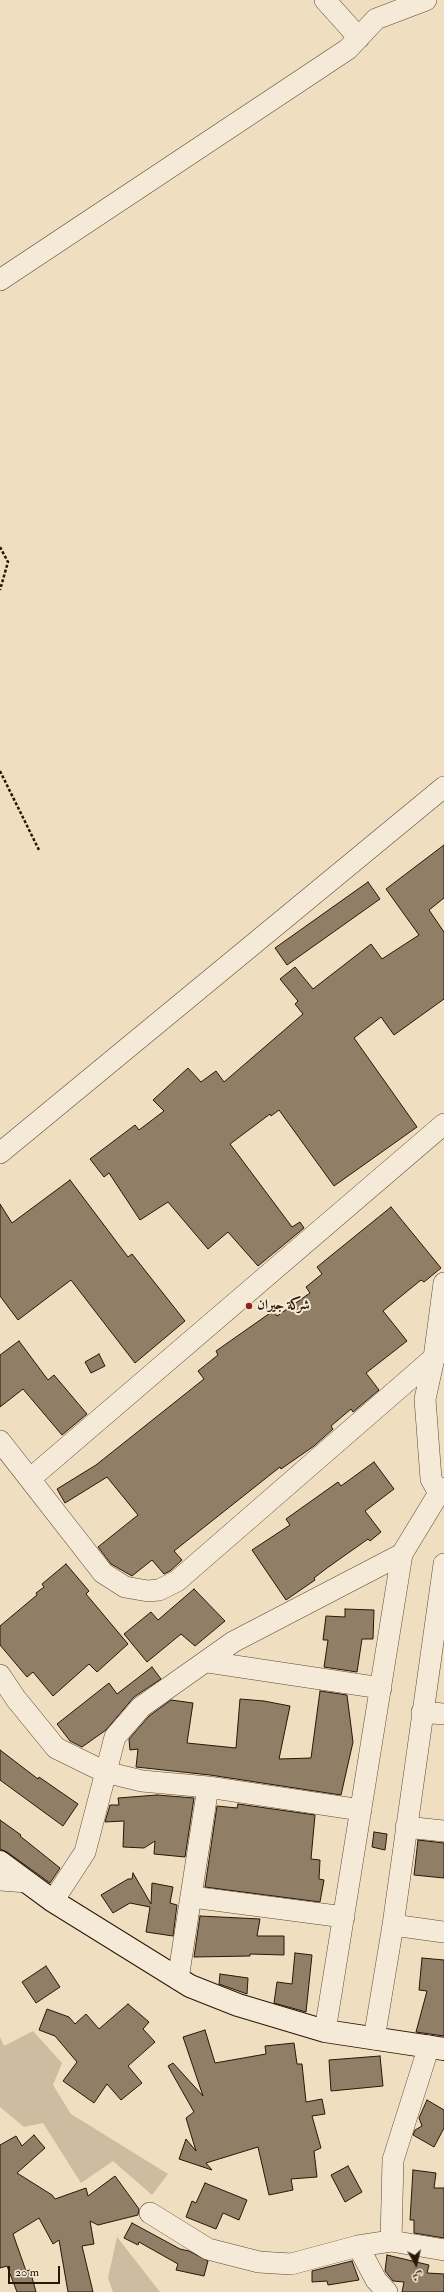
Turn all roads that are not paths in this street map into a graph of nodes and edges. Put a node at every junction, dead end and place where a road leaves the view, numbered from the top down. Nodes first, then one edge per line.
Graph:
1 (325, 0) edge
2 (426, 0) edge
3 (359, 38) junction
4 (0, 280) edge
5 (444, 787) edge
6 (444, 1124) edge
7 (0, 1153) edge
8 (444, 1283) edge
9 (439, 1353) edge
10 (0, 1441) edge
11 (31, 1478) junction
12 (442, 1492) edge
13 (402, 1554) junction
14 (444, 1564) edge
15 (441, 1606) edge
16 (208, 1662) junction
17 (0, 1675) edge
18 (381, 1688) junction
19 (8, 1703) edge
20 (422, 1712) junction
21 (444, 1714) edge
22 (105, 1772) junction
23 (208, 1787) junction
24 (361, 1810) junction
25 (406, 1827) junction
26 (444, 1831) edge
27 (0, 1862) edge
28 (0, 1880) edge
29 (27, 1882) junction
30 (192, 1897) junction
31 (53, 1901) junction
32 (344, 1917) junction
33 (393, 1925) junction
34 (444, 1932) edge
35 (178, 1979) junction
36 (325, 2031) junction
37 (374, 2039) junction
38 (436, 2047) edge
39 (150, 2213) dead end
40 (391, 2241) junction
41 (358, 2246) junction
42 (444, 2250) edge
43 (387, 2292) edge

1 - 3 street
2 - 3 street
3 - 4 street
5 - 7 street
6 - 11 street
8 - 9 street
9 - 11 street
9 - 12 street
10 - 11 street
12 - 13 street
13 - 16 street
13 - 18 street
14 - 15 street
15 - 20 street
16 - 18 street
16 - 22 street
17 - 19 street
18 - 24 street
19 - 22 street
20 - 21 street
20 - 25 street
22 - 23 street
22 - 31 street
23 - 24 street
23 - 30 street
24 - 32 street
25 - 26 street
25 - 33 street
27 - 29 street
28 - 29 street
29 - 31 street
30 - 32 street
30 - 35 street
31 - 35 street
32 - 36 street
33 - 34 street
33 - 37 street
35 - 36 street
36 - 37 street
37 - 38 street
38 - 40 street
39 - 41 street
40 - 41 street
40 - 42 street
41 - 43 street

